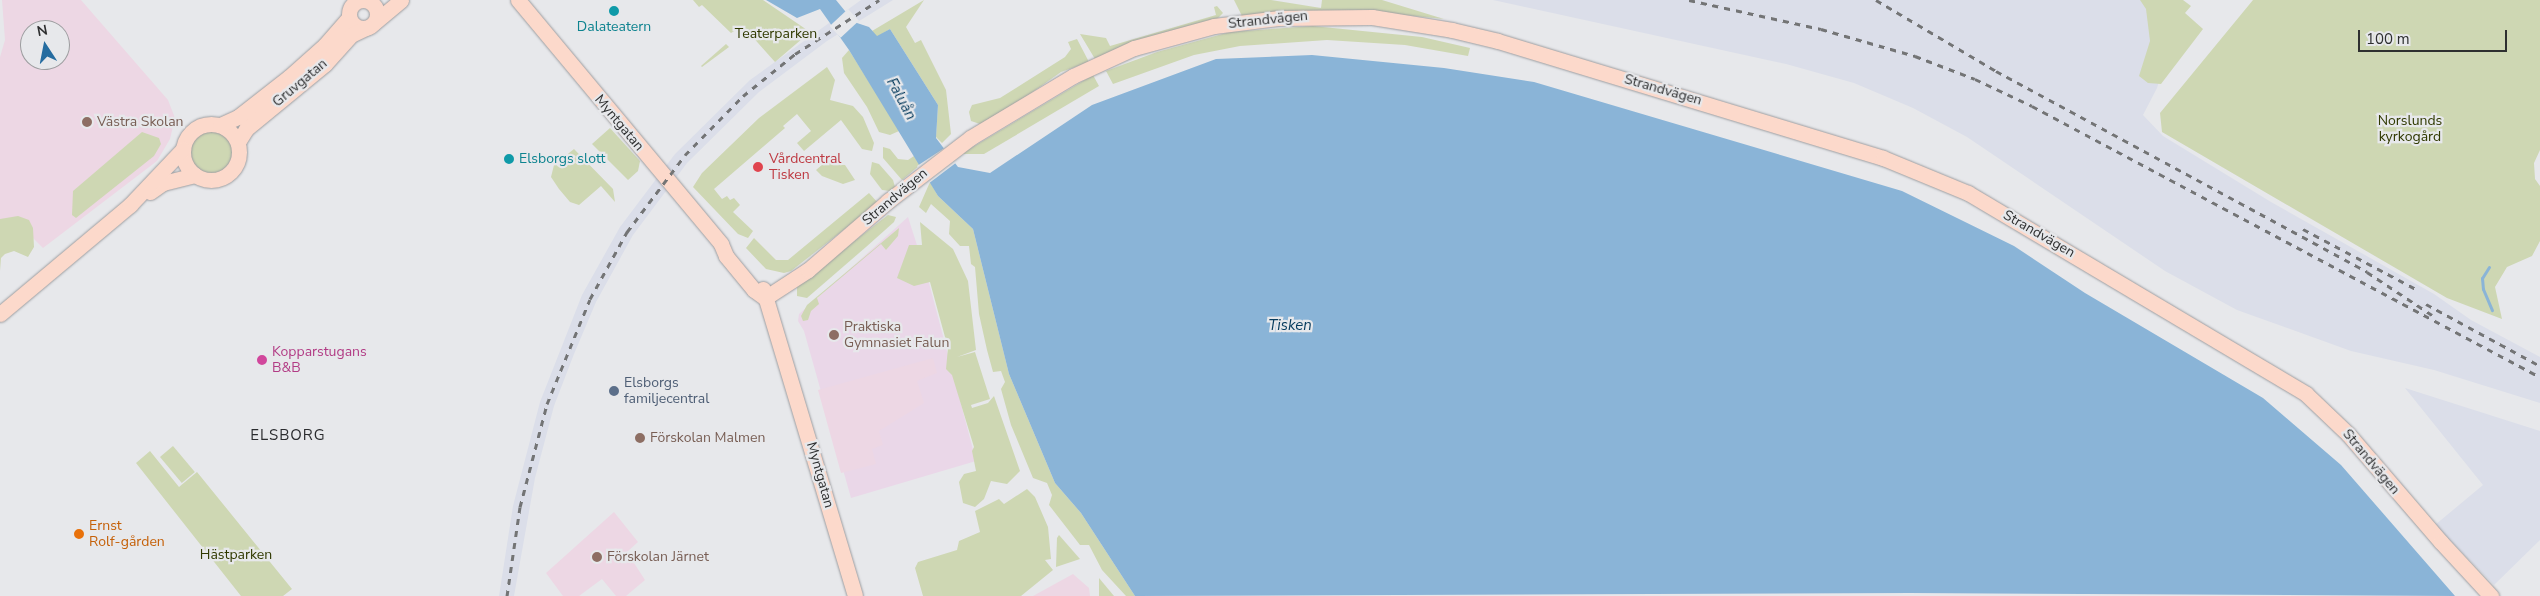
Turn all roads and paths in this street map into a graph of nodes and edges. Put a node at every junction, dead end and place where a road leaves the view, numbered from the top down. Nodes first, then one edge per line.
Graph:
1 (401, 0) edge
2 (518, 0) edge
3 (371, 1) edge
4 (350, 7) edge
5 (371, 25) junction
6 (220, 125) junction
7 (238, 142) junction
8 (183, 149) junction
9 (195, 175) junction
10 (130, 205) junction
11 (765, 298) junction
12 (0, 314) edge
13 (855, 596) edge
14 (2491, 596) edge

1 - 5 street, Gruvgatan
2 - 11 street, Myntgatan
3 - 4 street
3 - 5 street
4 - 5 street
4 - 6 street, Gruvgatan
5 - 7 street, Gruvgatan
6 - 7 street
6 - 8 street
7 - 9 street
8 - 9 street
8 - 10 street
9 - 10 street
10 - 12 street
11 - 13 street, Myntgatan
11 - 14 street, Strandvägen

